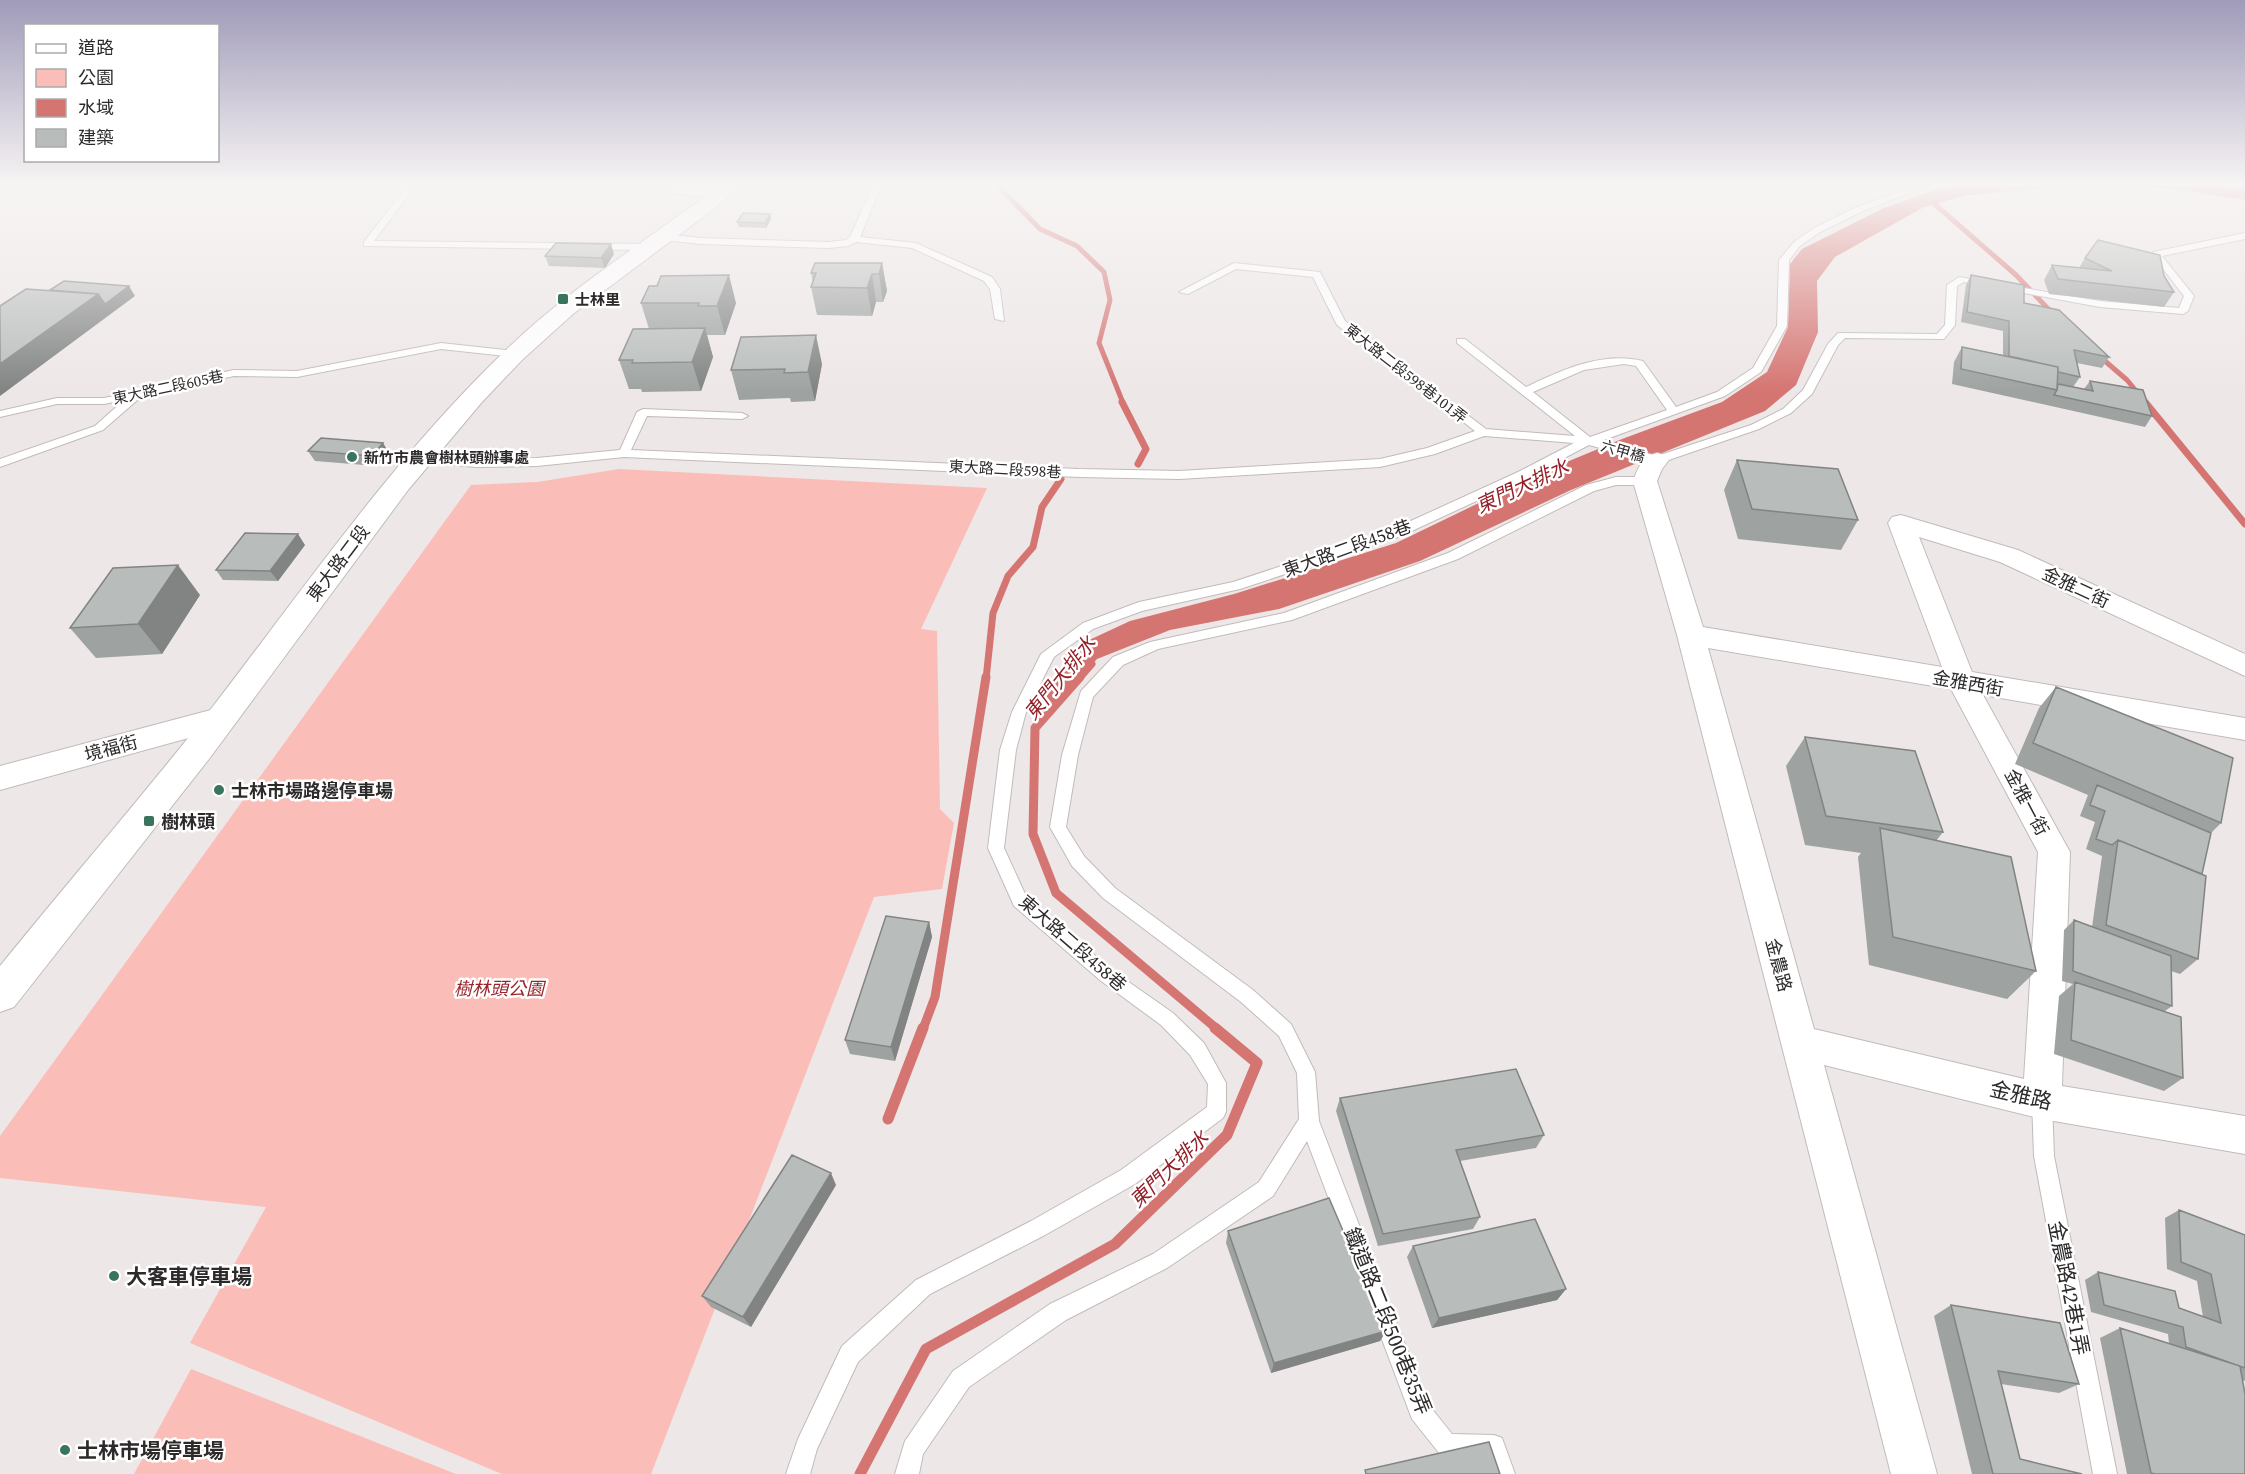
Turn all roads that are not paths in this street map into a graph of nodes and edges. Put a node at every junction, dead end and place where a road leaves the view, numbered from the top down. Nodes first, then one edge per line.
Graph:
1 (640, 255) edge
2 (938, 255) edge
3 (1788, 255) edge
4 (2157, 255) edge
5 (1184, 292) dead end
6 (1000, 319) dead end
7 (1461, 341) dead end
8 (514, 354) junction
9 (1525, 392) junction
10 (141, 393) junction
11 (1674, 412) junction
12 (0, 414) edge
13 (742, 416) dead end
14 (1483, 432) junction
15 (1588, 441) junction
16 (624, 453) junction
17 (417, 458) junction
18 (0, 463) edge
19 (1651, 471) junction
20 (1901, 523) joint
21 (1690, 635) junction
22 (2245, 666) edge
23 (1962, 683) junction
24 (222, 718) junction
25 (2245, 729) edge
26 (0, 778) edge
27 (0, 995) edge
28 (1799, 1042) junction
29 (2042, 1101) junction
30 (1308, 1121) junction
31 (2245, 1135) edge
32 (798, 1474) edge
33 (907, 1474) edge
34 (1503, 1474) edge
35 (1914, 1474) edge
36 (2105, 1474) edge

1 - 8 main road, 東大路二段
2 - 6 lane
3 - 11 lane
4 - 19 lane
5 - 14 lane, 東大路二段598巷101弄
7 - 9 lane
8 - 10 lane, 東大路二段605巷
8 - 17 main road, 東大路二段
9 - 11 lane
9 - 15 lane
10 - 12 lane, 東大路二段605巷
10 - 18 lane
11 - 15 lane
13 - 16 lane
14 - 15 lane, 東大路二段598巷
14 - 16 lane, 東大路二段598巷
15 - 19 lane, 六甲橋
15 - 32 lane, 東大路二段458巷
16 - 17 lane, 東大路二段598巷
17 - 24 main road, 東大路二段
19 - 21 street, 金農路
19 - 30 lane
20 - 22 street, 金雅二街
20 - 23 street, 金雅一街
21 - 23 street, 金雅西街
21 - 28 street, 金農路
23 - 25 street, 金雅西街
23 - 29 street, 金雅一街
24 - 26 street, 境福街
24 - 27 main road, 東大路二段
28 - 29 street, 金雅路
28 - 35 street, 金農路
29 - 31 street, 金雅路
29 - 36 lane, 金農路42巷1弄
30 - 33 lane
30 - 34 lane, 鐵道路二段500巷35弄

